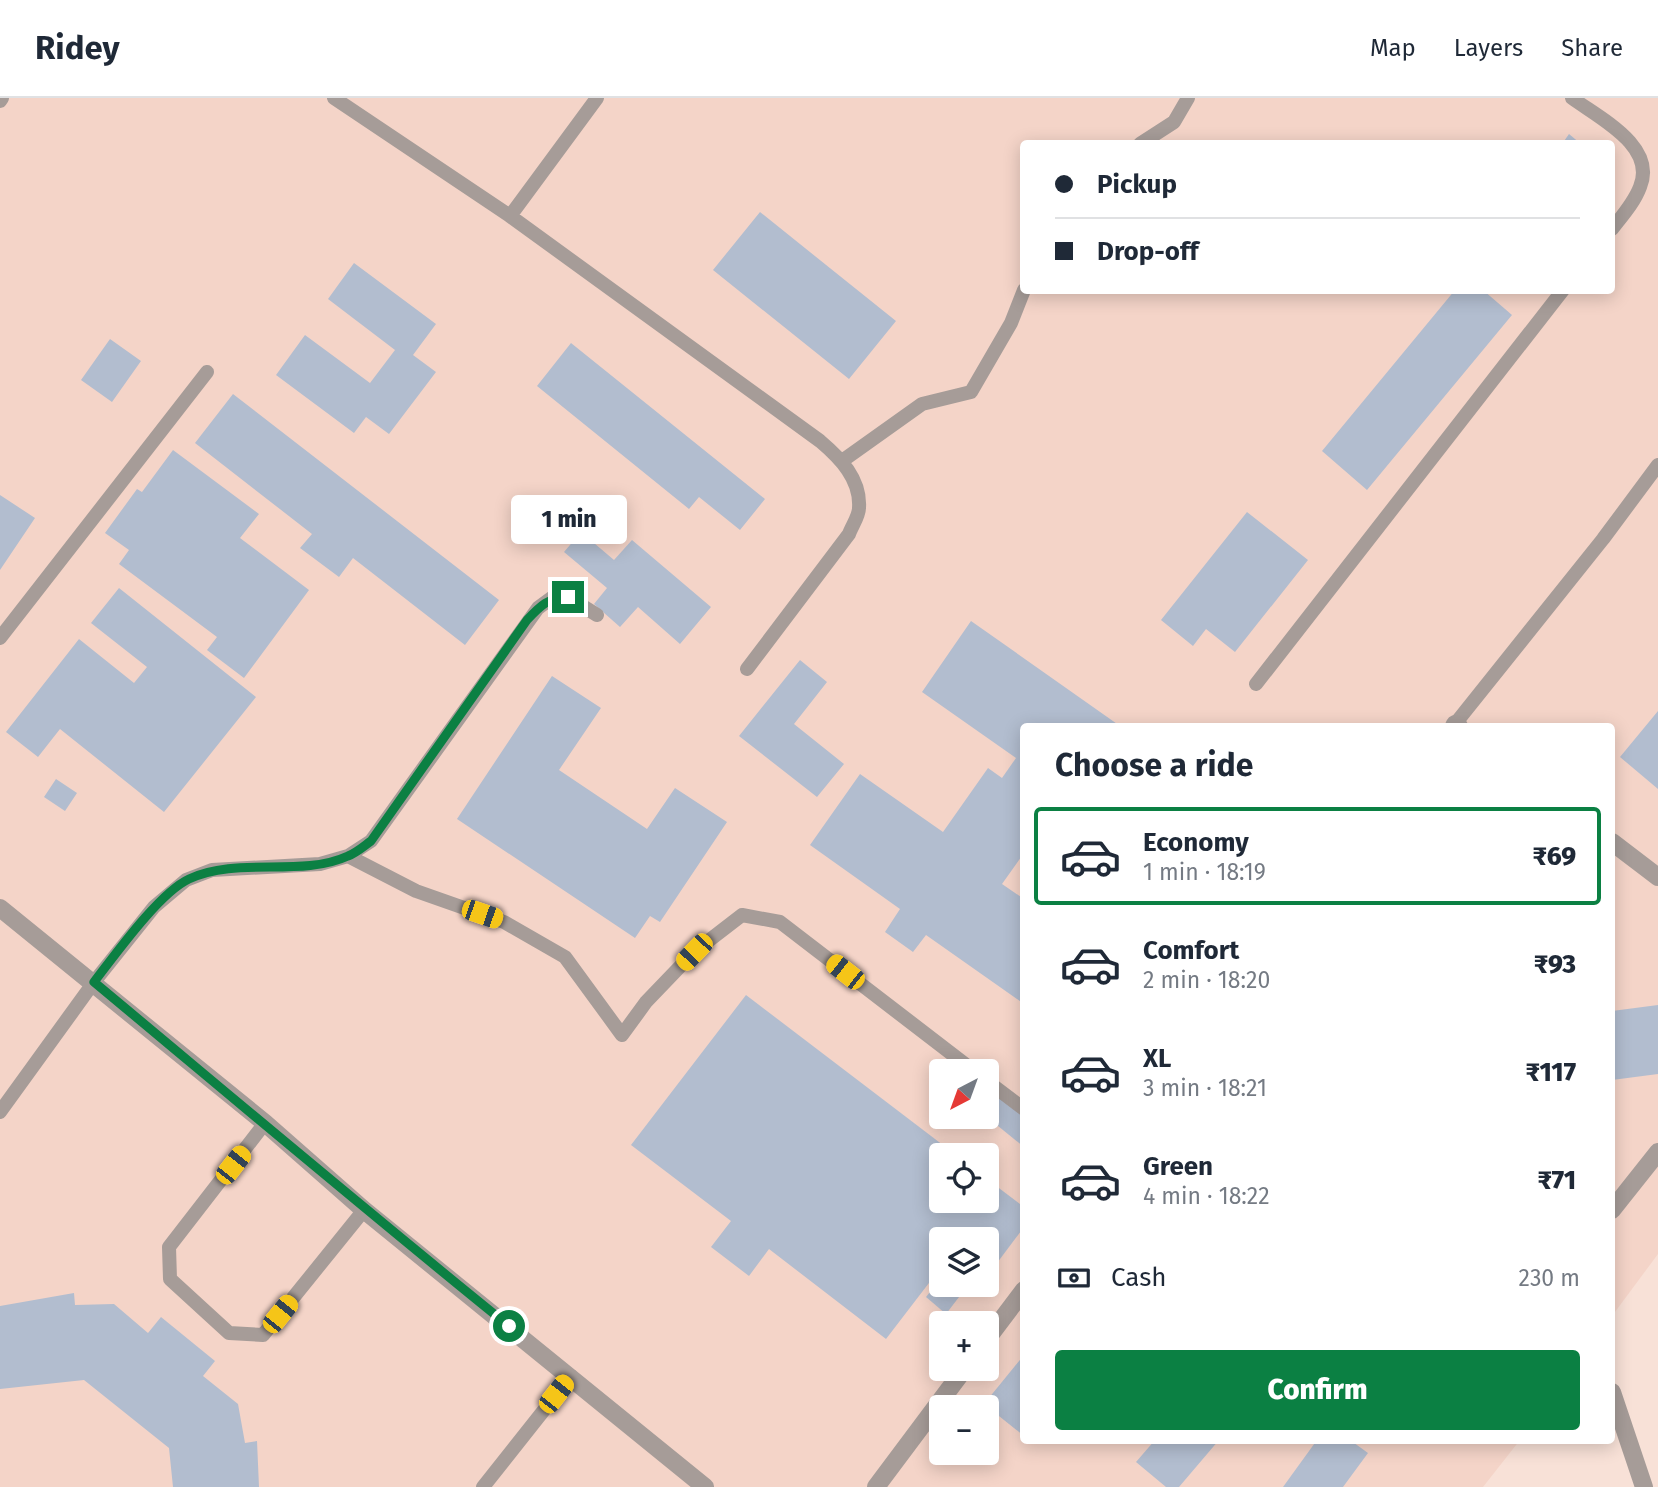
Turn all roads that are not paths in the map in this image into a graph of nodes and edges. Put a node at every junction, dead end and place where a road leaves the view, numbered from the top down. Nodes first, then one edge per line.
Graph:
1 (334, 98) edge
2 (597, 98) edge
3 (1188, 98) edge
4 (1572, 98) edge
5 (1146, 140) edge
6 (510, 216) junction
7 (1615, 225) edge
8 (1022, 294) edge
9 (1560, 294) edge
10 (207, 372) dead end
11 (842, 461) junction
12 (1658, 465) edge
13 (597, 615) dead end
14 (0, 638) edge
15 (747, 669) dead end
16 (1256, 684) dead end
17 (1458, 723) edge
18 (1615, 844) edge
19 (348, 856) junction
20 (1658, 877) edge
21 (0, 908) edge
22 (94, 982) junction
23 (958, 1059) edge
24 (999, 1090) edge
25 (1020, 1106) edge
26 (0, 1112) edge
27 (265, 1123) junction
28 (1658, 1152) edge
29 (1615, 1206) edge
30 (364, 1210) junction
31 (1020, 1295) edge
32 (999, 1323) edge
33 (571, 1376) junction
34 (955, 1381) edge
35 (1615, 1401) edge
36 (483, 1487) edge
37 (705, 1487) edge
38 (876, 1487) edge
39 (1644, 1487) edge

1 - 6 lane
2 - 6 lane
3 - 5 lane
4 - 7 lane
6 - 11 lane
8 - 11 lane
9 - 16 lane
10 - 14 lane
11 - 15 lane
12 - 17 lane
13 - 19 lane
18 - 20 street
19 - 22 lane
19 - 23 lane
21 - 22 street
22 - 26 lane
22 - 27 street
24 - 25 lane
27 - 30 street
27 - 30 lane
28 - 29 street
30 - 33 street
31 - 32 street
33 - 36 lane
33 - 37 street
34 - 38 street
35 - 39 street

